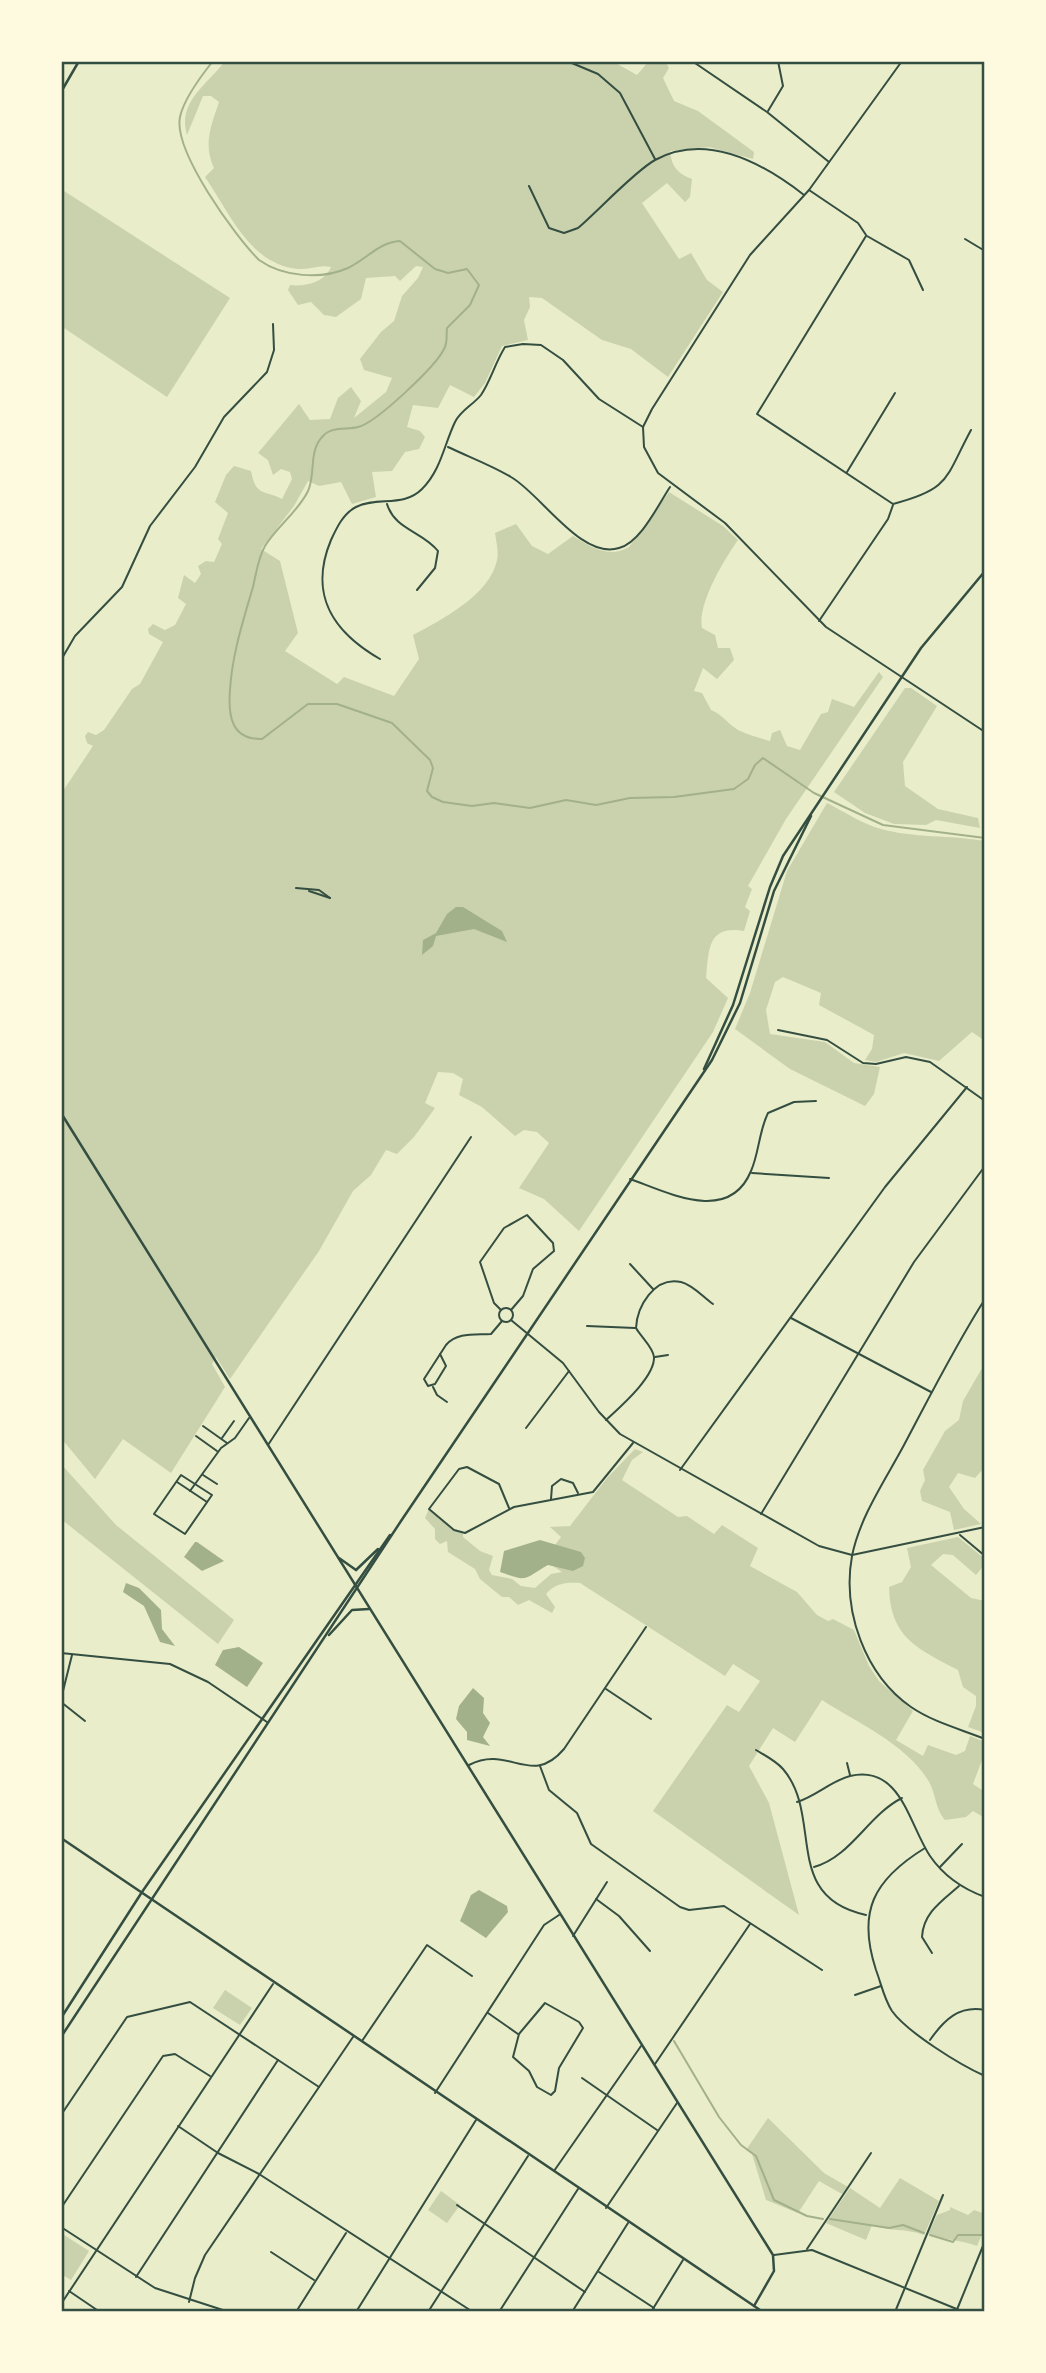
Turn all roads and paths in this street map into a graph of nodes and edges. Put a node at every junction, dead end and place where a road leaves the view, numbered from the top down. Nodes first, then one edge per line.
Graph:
1 (79, 61) edge
2 (512, 61) edge
3 (544, 61) edge
4 (567, 61) edge
5 (692, 61) edge
6 (778, 61) edge
7 (902, 61) edge
8 (61, 92) edge
9 (767, 112) junction
10 (655, 160) junction
11 (830, 162) junction
12 (529, 186) dead end
13 (809, 190) junction
14 (804, 196) junction
15 (866, 236) junction
16 (965, 239) dead end
17 (985, 251) edge
18 (923, 290) dead end
19 (273, 324) dead end
20 (895, 393) dead end
21 (643, 427) junction
22 (971, 430) dead end
23 (447, 447) junction
24 (847, 473) junction
25 (671, 485) junction
26 (387, 503) junction
27 (893, 504) junction
28 (985, 571) edge
29 (417, 590) dead end
30 (819, 621) junction
31 (380, 659) dead end
32 (61, 660) edge
33 (902, 678) junction
34 (985, 732) edge
35 (296, 888) dead end
36 (309, 891) junction
37 (778, 1030) dead end
38 (967, 1087) junction
39 (816, 1101) dead end
40 (985, 1101) edge
41 (61, 1113) edge
42 (471, 1137) dead end
43 (985, 1166) edge
44 (751, 1173) junction
45 (829, 1178) dead end
46 (630, 1179) junction
47 (630, 1265) dead end
48 (654, 1289) junction
49 (985, 1299) edge
50 (713, 1304) dead end
51 (500, 1310) junction
52 (511, 1310) junction
53 (790, 1318) junction
54 (511, 1320) junction
55 (502, 1321) junction
56 (587, 1326) dead end
57 (636, 1328) junction
58 (526, 1335) junction
59 (440, 1354) junction
60 (859, 1354) junction
61 (668, 1355) dead end
62 (654, 1357) junction
63 (570, 1370) junction
64 (433, 1386) junction
65 (932, 1392) junction
66 (447, 1402) dead end
67 (249, 1417) junction
68 (606, 1420) junction
69 (234, 1421) dead end
70 (203, 1426) dead end
71 (526, 1428) dead end
72 (196, 1436) dead end
73 (222, 1439) junction
74 (633, 1443) junction
75 (228, 1444) junction
76 (268, 1446) junction
77 (218, 1451) junction
78 (680, 1470) junction
79 (202, 1474) junction
80 (176, 1481) junction
81 (195, 1483) junction
82 (217, 1484) dead end
83 (190, 1491) junction
84 (579, 1496) junction
85 (551, 1500) junction
86 (208, 1502) junction
87 (509, 1508) junction
88 (760, 1515) junction
89 (401, 1521) junction
90 (985, 1527) edge
91 (960, 1534) junction
92 (381, 1546) junction
93 (331, 1549) junction
94 (852, 1556) junction
95 (985, 1556) edge
96 (354, 1586) junction
97 (357, 1590) junction
98 (369, 1609) junction
99 (646, 1627) dead end
100 (320, 1646) junction
101 (61, 1653) edge
102 (72, 1654) junction
103 (605, 1688) junction
104 (61, 1700) edge
105 (261, 1719) junction
106 (651, 1719) dead end
107 (85, 1721) dead end
108 (268, 1723) junction
109 (985, 1739) edge
110 (756, 1750) dead end
111 (847, 1763) dead end
112 (468, 1766) junction
113 (540, 1766) junction
114 (850, 1776) junction
115 (902, 1798) junction
116 (797, 1802) junction
117 (61, 1838) edge
118 (962, 1844) dead end
119 (925, 1848) junction
120 (813, 1867) junction
121 (940, 1867) junction
122 (607, 1882) dead end
123 (960, 1885) junction
124 (142, 1892) junction
125 (985, 1897) edge
126 (151, 1898) junction
127 (596, 1899) junction
128 (559, 1915) junction
129 (867, 1916) junction
130 (751, 1923) junction
131 (573, 1936) junction
132 (650, 1951) dead end
133 (932, 1953) dead end
134 (822, 1970) dead end
135 (472, 1976) dead end
136 (274, 1983) junction
137 (882, 1986) junction
138 (855, 1995) dead end
139 (985, 2011) edge
140 (487, 2013) junction
141 (61, 2018) edge
142 (240, 2034) junction
143 (519, 2034) junction
144 (61, 2037) edge
145 (354, 2037) junction
146 (361, 2041) junction
147 (929, 2041) junction
148 (641, 2046) junction
149 (279, 2059) junction
150 (654, 2066) junction
151 (985, 2076) edge
152 (211, 2077) junction
153 (582, 2078) dead end
154 (319, 2087) junction
155 (435, 2093) junction
156 (607, 2096) junction
157 (677, 2103) junction
158 (61, 2115) edge
159 (476, 2120) junction
160 (178, 2126) junction
161 (658, 2130) junction
162 (218, 2153) junction
163 (871, 2153) dead end
164 (528, 2155) junction
165 (554, 2172) junction
166 (259, 2174) junction
167 (578, 2189) junction
168 (943, 2195) dead end
169 (457, 2205) dead end
170 (61, 2208) edge
171 (606, 2208) junction
172 (628, 2223) junction
173 (484, 2224) junction
174 (61, 2227) edge
175 (347, 2232) junction
176 (985, 2241) edge
177 (96, 2250) junction
178 (807, 2250) junction
179 (271, 2252) dead end
180 (773, 2255) junction
181 (533, 2257) junction
182 (390, 2259) junction
183 (683, 2260) junction
184 (598, 2271) junction
185 (136, 2277) junction
186 (315, 2281) junction
187 (905, 2287) junction
188 (69, 2291) junction
189 (441, 2291) junction
190 (585, 2292) junction
191 (189, 2302) junction
192 (61, 2304) edge
193 (754, 2306) junction
194 (654, 2308) junction
195 (956, 2310) edge
196 (100, 2312) edge
197 (229, 2312) edge
198 (296, 2312) edge
199 (356, 2312) edge
200 (428, 2312) edge
201 (473, 2312) edge
202 (499, 2312) edge
203 (572, 2312) edge
204 (651, 2312) edge
205 (763, 2312) edge
206 (895, 2312) edge
207 (964, 2312) edge

1 - 8 main road
2 - 3 street
4 - 10 street
5 - 9 street
6 - 9 street
7 - 11 street
9 - 11 street
10 - 12 street
10 - 14 street
11 - 13 street
13 - 14 street
13 - 15 street
14 - 21 street
15 - 18 street
15 - 24 street
16 - 17 street
19 - 32 street
20 - 24 street
21 - 23 street
21 - 25 street
22 - 27 street
23 - 25 street
23 - 26 street
24 - 27 street
25 - 30 street
26 - 29 street
26 - 31 street
27 - 30 street
28 - 33 main road
30 - 33 street
33 - 34 street
33 - 46 main road
35 - 36 street
36 - 36 street
37 - 38 street
38 - 40 street
38 - 53 street
39 - 44 street
41 - 67 main road
42 - 76 street
43 - 60 street
44 - 45 street
44 - 46 street
46 - 58 main road
47 - 48 street
48 - 50 street
48 - 57 street
49 - 65 street
51 - 52 street
51 - 52 street
51 - 55 street
52 - 54 street
53 - 60 street
53 - 78 street
54 - 55 street
54 - 58 street
55 - 59 street
56 - 57 street
57 - 62 street
58 - 63 street
58 - 89 main road
59 - 64 street
59 - 64 street
60 - 65 street
60 - 88 street
61 - 62 street
62 - 68 street
63 - 68 street
63 - 71 street
64 - 66 street
65 - 94 street
67 - 75 street
67 - 76 main road
68 - 74 street
69 - 73 street
70 - 73 street
72 - 77 street
73 - 75 street
74 - 78 street
74 - 84 street
75 - 77 street
76 - 93 main road
77 - 79 street
78 - 88 street
79 - 81 street
79 - 82 street
80 - 81 street
80 - 83 street
80 - 86 street
81 - 83 street
81 - 86 street
83 - 86 street
84 - 85 street
84 - 85 street
85 - 87 street
87 - 87 street
88 - 94 street
89 - 92 main road
89 - 97 main road
90 - 91 street
91 - 94 street
91 - 95 street
92 - 93 main road
92 - 96 main road
93 - 96 main road
94 - 109 street
96 - 97 main road
96 - 105 main road
97 - 98 main road
97 - 100 main road
98 - 100 main road
98 - 112 main road
99 - 103 street
100 - 108 main road
101 - 102 street
102 - 104 street
102 - 105 street
103 - 106 street
103 - 113 street
104 - 107 street
105 - 108 street
105 - 124 main road
108 - 126 main road
110 - 116 street
111 - 114 street
112 - 113 street
112 - 128 main road
113 - 130 street
114 - 115 street
114 - 116 street
115 - 119 street
115 - 120 street
116 - 120 street
117 - 124 main road
118 - 121 street
119 - 121 street
119 - 129 street
120 - 129 street
121 - 123 street
122 - 127 street
123 - 125 street
123 - 133 street
124 - 126 main road
124 - 141 main road
126 - 136 main road
126 - 144 main road
127 - 131 street
127 - 132 street
128 - 131 main road
128 - 140 street
129 - 137 street
130 - 134 street
130 - 150 street
131 - 148 main road
135 - 146 street
136 - 142 street
136 - 145 main road
137 - 138 street
137 - 147 street
139 - 147 street
140 - 143 street
140 - 155 street
142 - 149 street
142 - 152 street
142 - 158 street
143 - 143 street
145 - 146 main road
145 - 154 street
146 - 155 main road
147 - 151 street
148 - 150 main road
148 - 156 street
149 - 154 street
149 - 162 street
150 - 157 main road
152 - 160 street
152 - 170 street
153 - 156 street
154 - 166 street
155 - 159 main road
156 - 161 street
156 - 165 street
157 - 161 street
157 - 180 main road
159 - 164 main road
159 - 182 street
160 - 162 street
160 - 177 street
161 - 171 street
162 - 166 street
162 - 185 street
163 - 178 street
164 - 165 main road
164 - 173 street
165 - 167 main road
166 - 175 street
166 - 191 street
167 - 171 main road
167 - 181 street
168 - 187 street
169 - 173 street
171 - 172 main road
172 - 183 main road
172 - 184 street
173 - 181 street
173 - 189 street
174 - 177 street
175 - 182 street
175 - 186 street
176 - 195 street
177 - 185 street
177 - 188 street
178 - 180 street
178 - 187 street
179 - 186 street
180 - 193 main road
181 - 190 street
181 - 202 street
182 - 189 street
182 - 199 street
183 - 193 main road
183 - 194 street
184 - 190 street
184 - 194 street
185 - 191 street
186 - 198 street
187 - 195 street
187 - 206 street
188 - 192 street
188 - 196 street
189 - 200 street
189 - 201 street
190 - 203 street
191 - 197 street
193 - 205 main road
194 - 204 street
195 - 207 street

